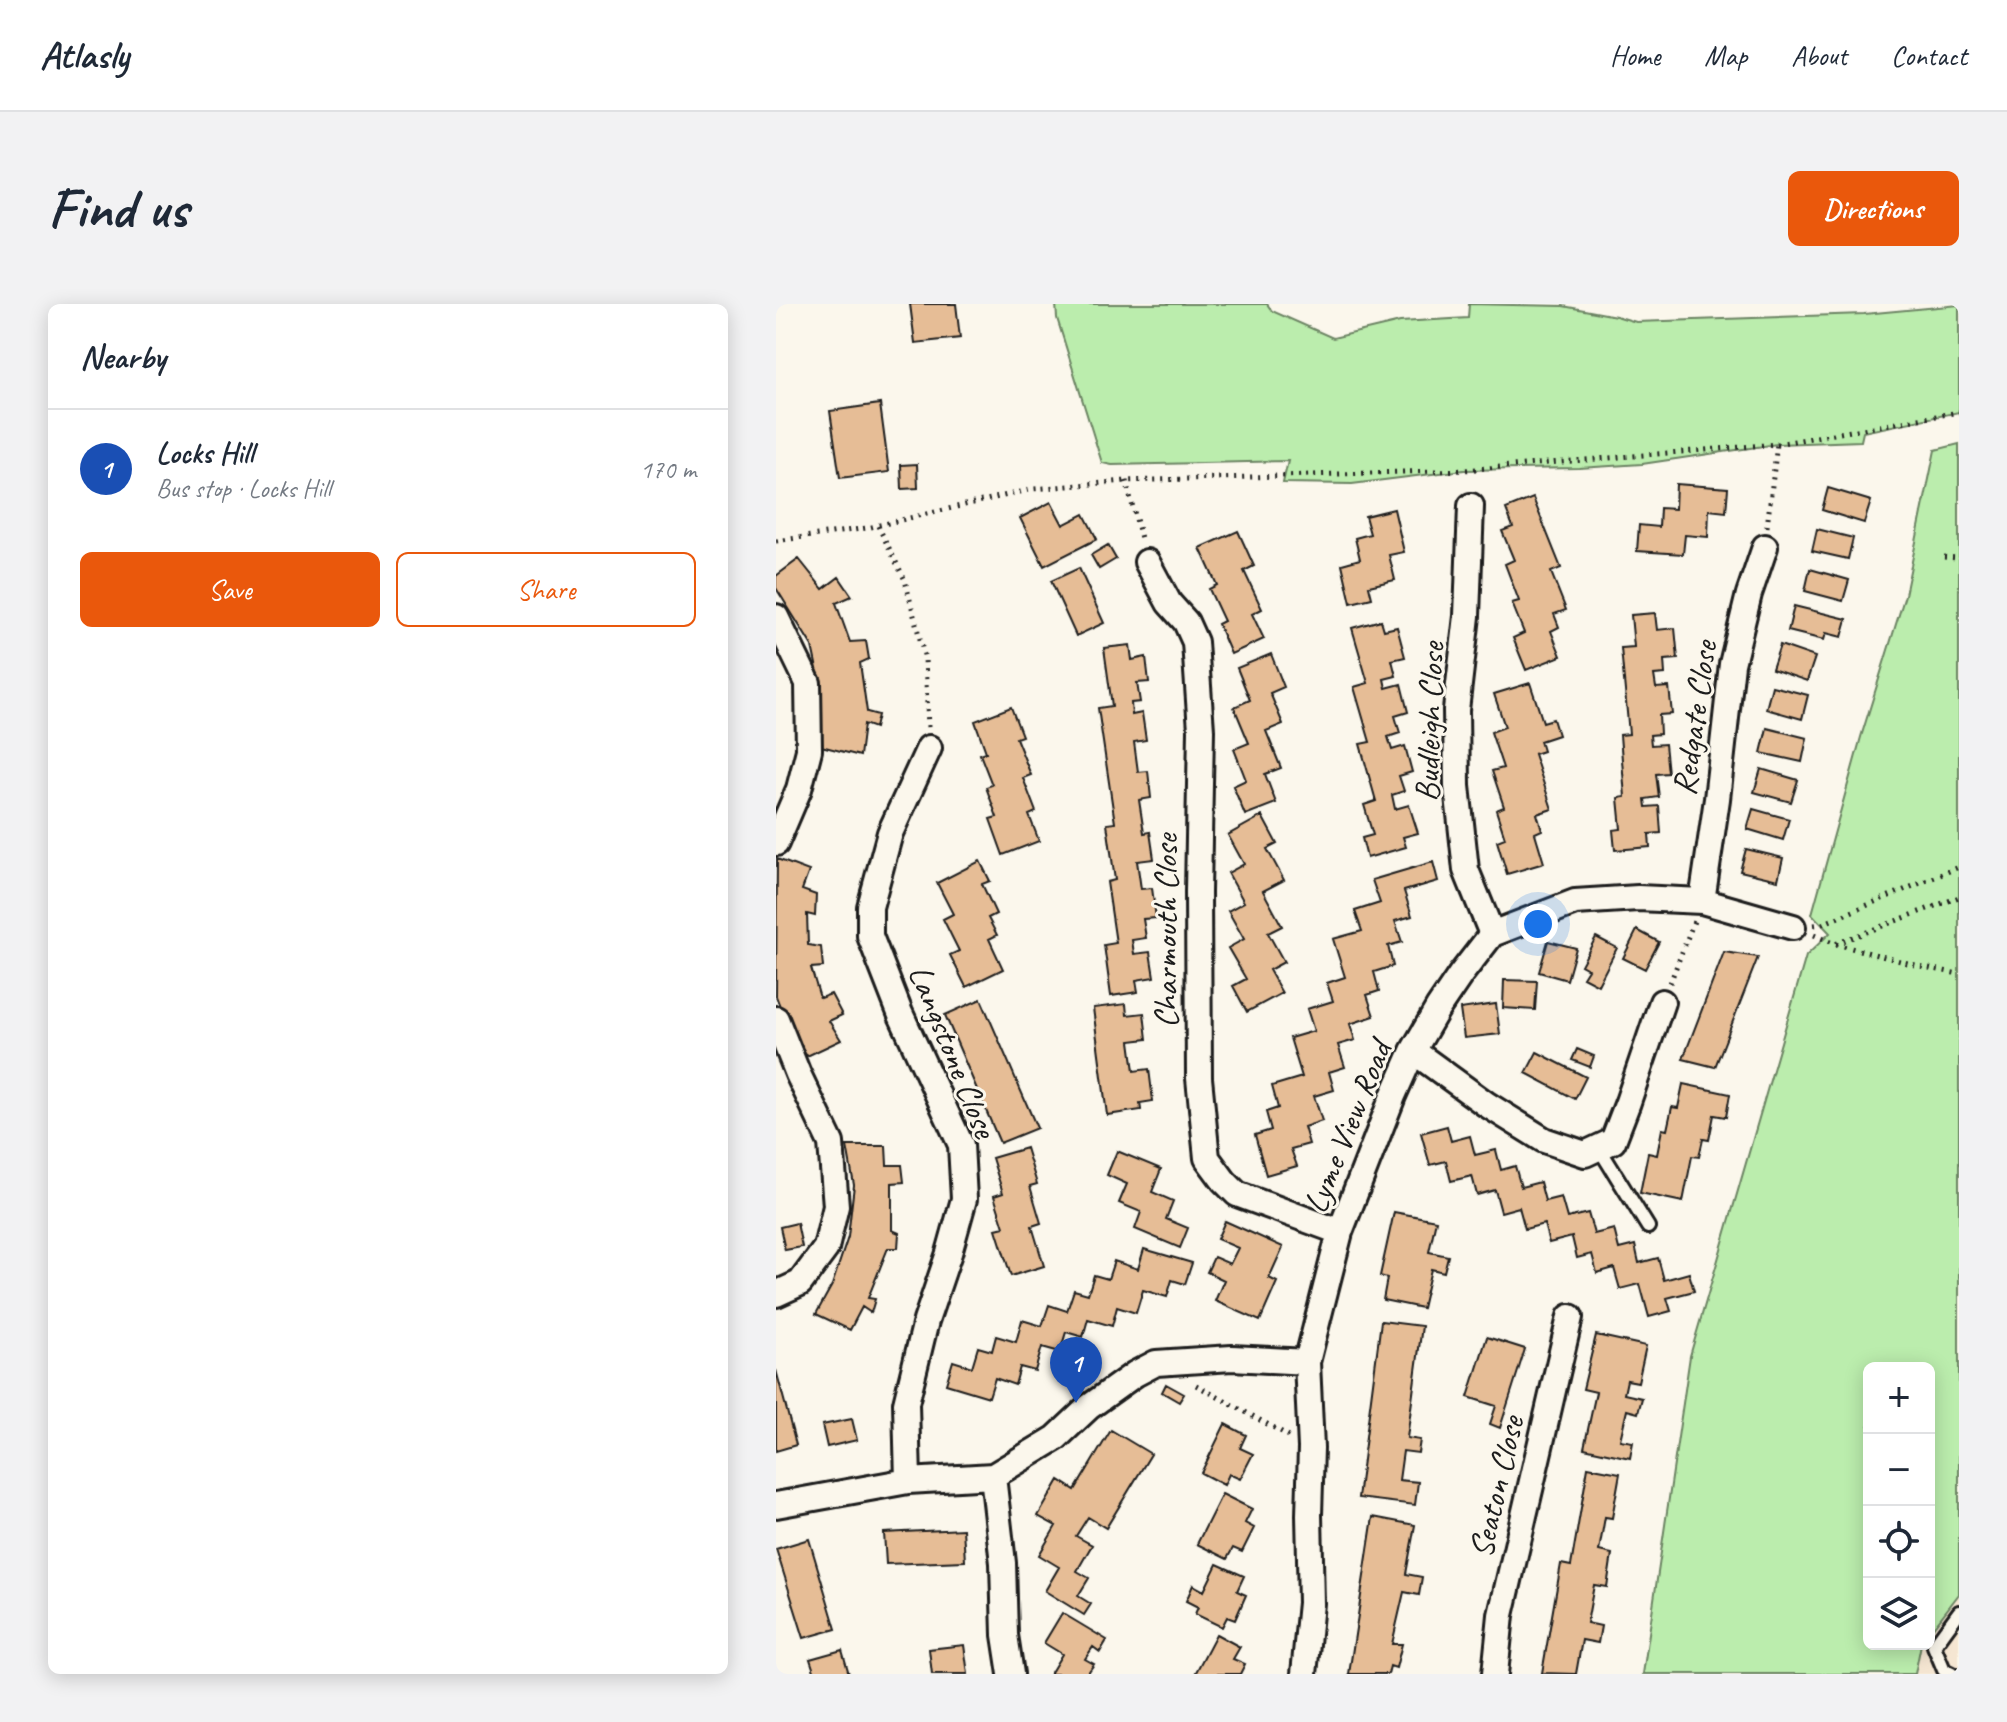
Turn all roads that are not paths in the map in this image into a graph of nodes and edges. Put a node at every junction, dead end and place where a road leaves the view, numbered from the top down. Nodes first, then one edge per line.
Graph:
1 (1471, 506) dead end
2 (1765, 547) road end
3 (1147, 562) road end
4 (776, 617) edge
5 (929, 748) road end
6 (776, 843) edge
7 (1702, 901) junction
8 (1793, 927) road end
9 (1492, 934) junction
10 (1662, 1002) road end
11 (776, 1019) edge
12 (1413, 1051) junction
13 (1599, 1148) junction
14 (1648, 1227) dead end
15 (1340, 1232) junction
16 (776, 1294) edge
17 (1570, 1317) dead end
18 (1307, 1362) junction
19 (993, 1476) junction
20 (908, 1481) junction
21 (776, 1505) edge
22 (1959, 1612) edge
23 (1011, 1674) edge
24 (1304, 1674) edge
25 (1495, 1674) edge
26 (1952, 1674) edge

1 - 9 street, Budleigh Close
2 - 7 street, Redgate Close
3 - 15 street, Charmouth Close
4 - 6 street
5 - 20 street, Langstone Close
7 - 8 street
7 - 9 street
9 - 12 street, Lyme View Road
10 - 13 street
11 - 16 street
12 - 13 street
12 - 15 street, Lyme View Road
13 - 14 lane
15 - 18 street, Lyme View Road
17 - 25 street, Seaton Close
18 - 19 street
18 - 24 street, Lyme View Road
19 - 20 street
19 - 23 street
20 - 21 street
22 - 26 lane

